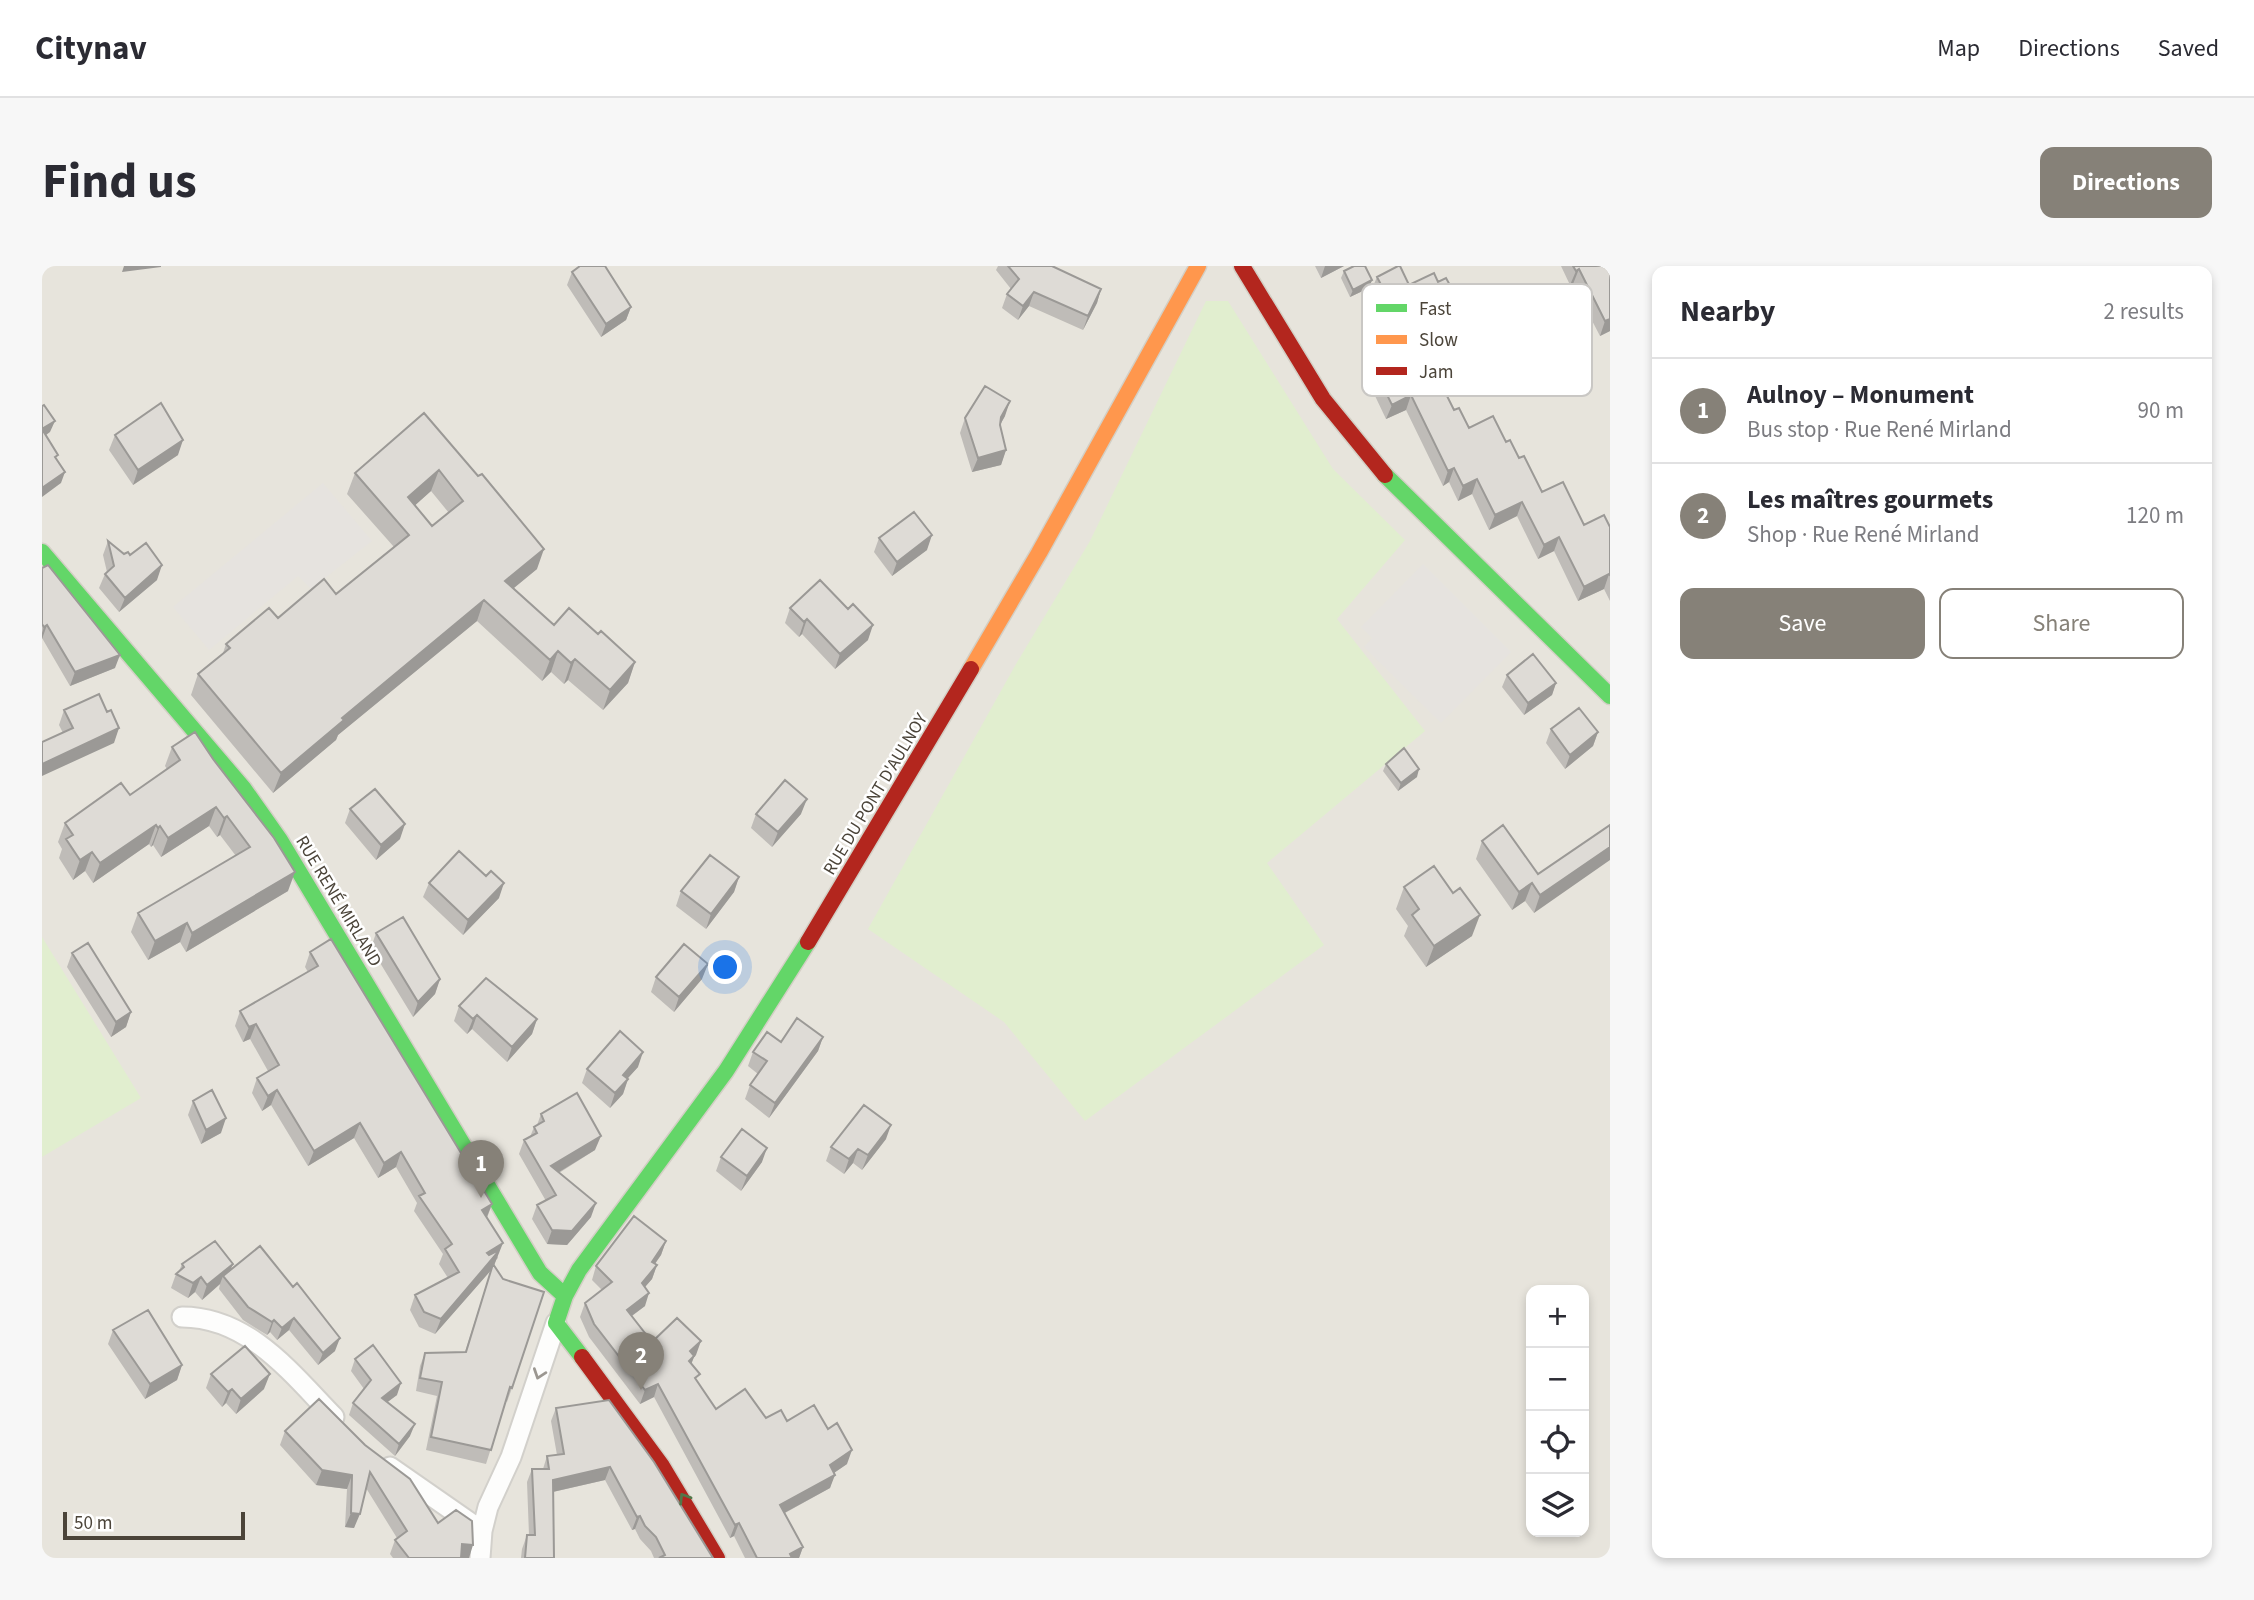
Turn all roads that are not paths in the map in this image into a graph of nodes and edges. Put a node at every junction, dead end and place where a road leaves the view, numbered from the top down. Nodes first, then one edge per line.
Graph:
1 (1198, 266) edge
2 (1242, 266) edge
3 (42, 552) edge
4 (1610, 696) edge
5 (565, 1296) junction
6 (183, 1317) dead end
7 (556, 1323) junction
8 (346, 1430) edge
9 (377, 1458) edge
10 (482, 1531) junction
11 (480, 1558) edge
12 (717, 1558) edge

1 - 5 street, RUE DU PONT D'AULNOY
2 - 4 street
3 - 5 street, RUE RENÉ MIRLAND
5 - 7 street, RUE DU PONT D'AULNOY
6 - 8 street
7 -> 10 street
12 -> 7 street
9 - 10 street
10 - 11 street

